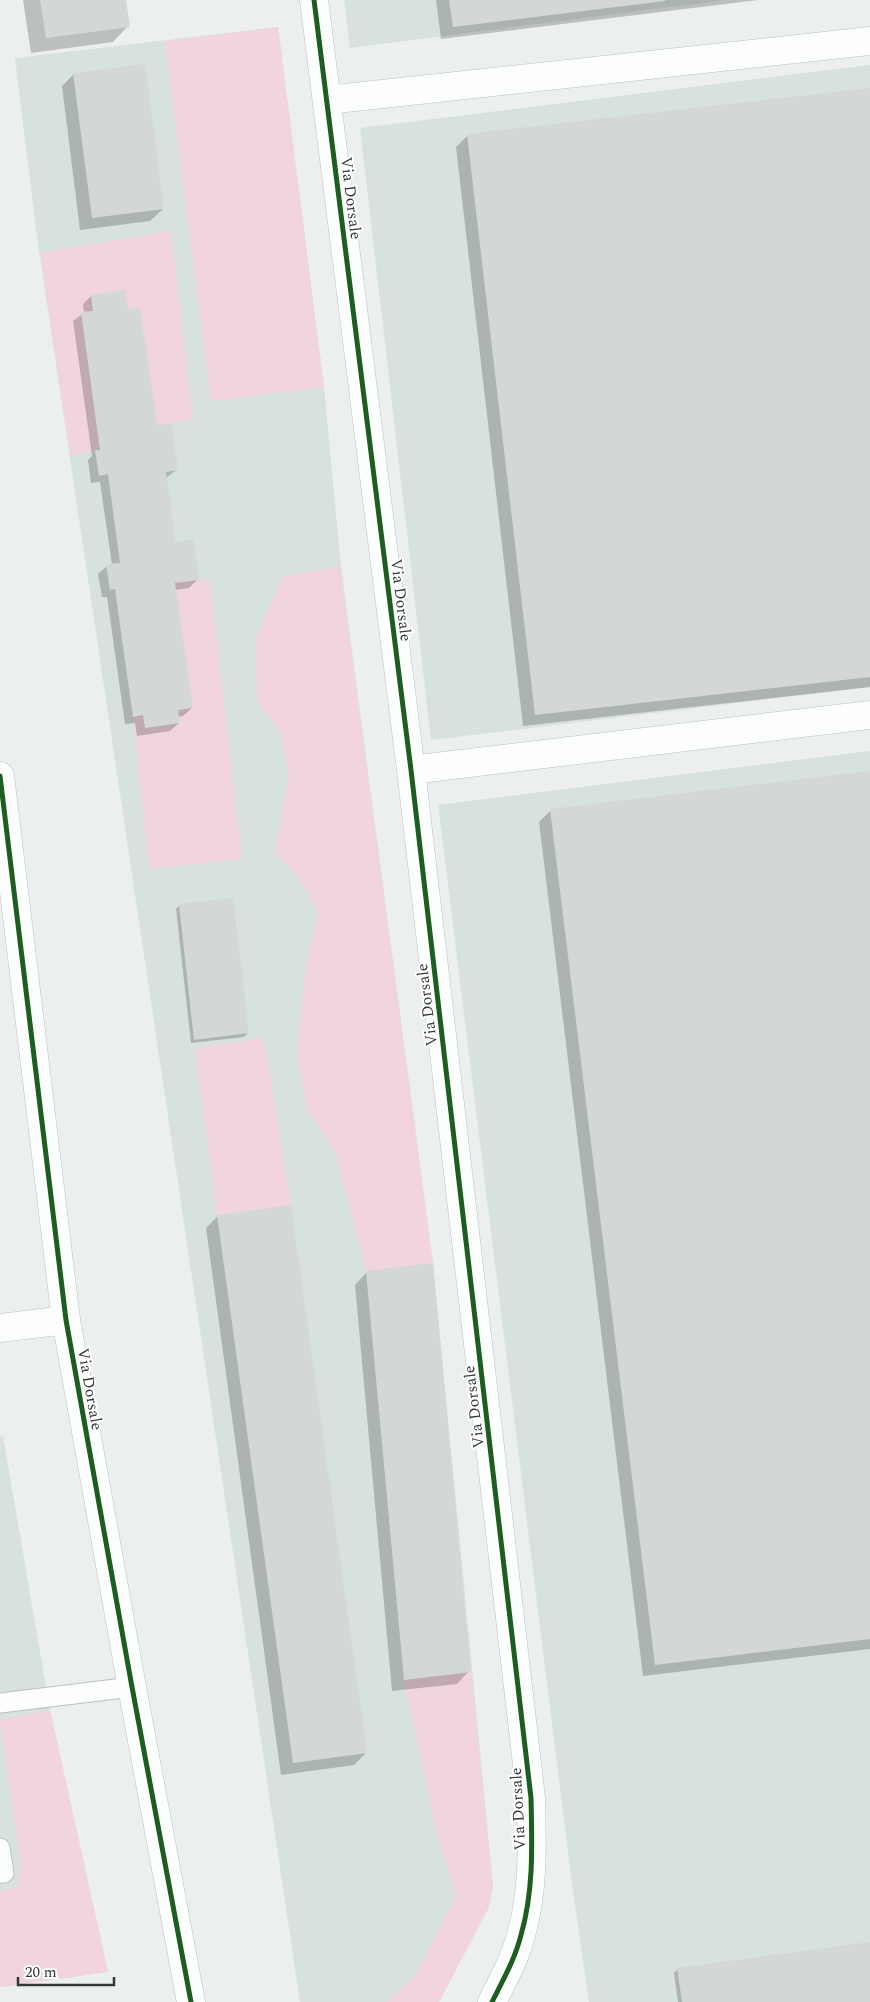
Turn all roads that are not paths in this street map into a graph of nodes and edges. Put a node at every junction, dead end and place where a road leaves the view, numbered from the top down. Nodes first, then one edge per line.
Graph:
1 (314, 0) edge
2 (870, 41) edge
3 (327, 100) junction
4 (870, 715) edge
5 (411, 770) junction
6 (0, 776) edge
7 (66, 1320) junction
8 (0, 1328) edge
9 (132, 1687) junction
10 (0, 1703) edge
11 (0, 1848) edge
12 (0, 1873) edge
13 (191, 2002) edge
14 (492, 2002) edge

1 - 3 street, Via Dorsale
2 - 3 street
3 - 5 street, Via Dorsale
4 - 5 street
5 - 14 street, Via Dorsale
6 - 7 street, Via Dorsale
7 - 8 street
7 - 9 street, Via Dorsale
9 - 10 lane
9 - 13 street, Via Dorsale
11 - 12 lane

